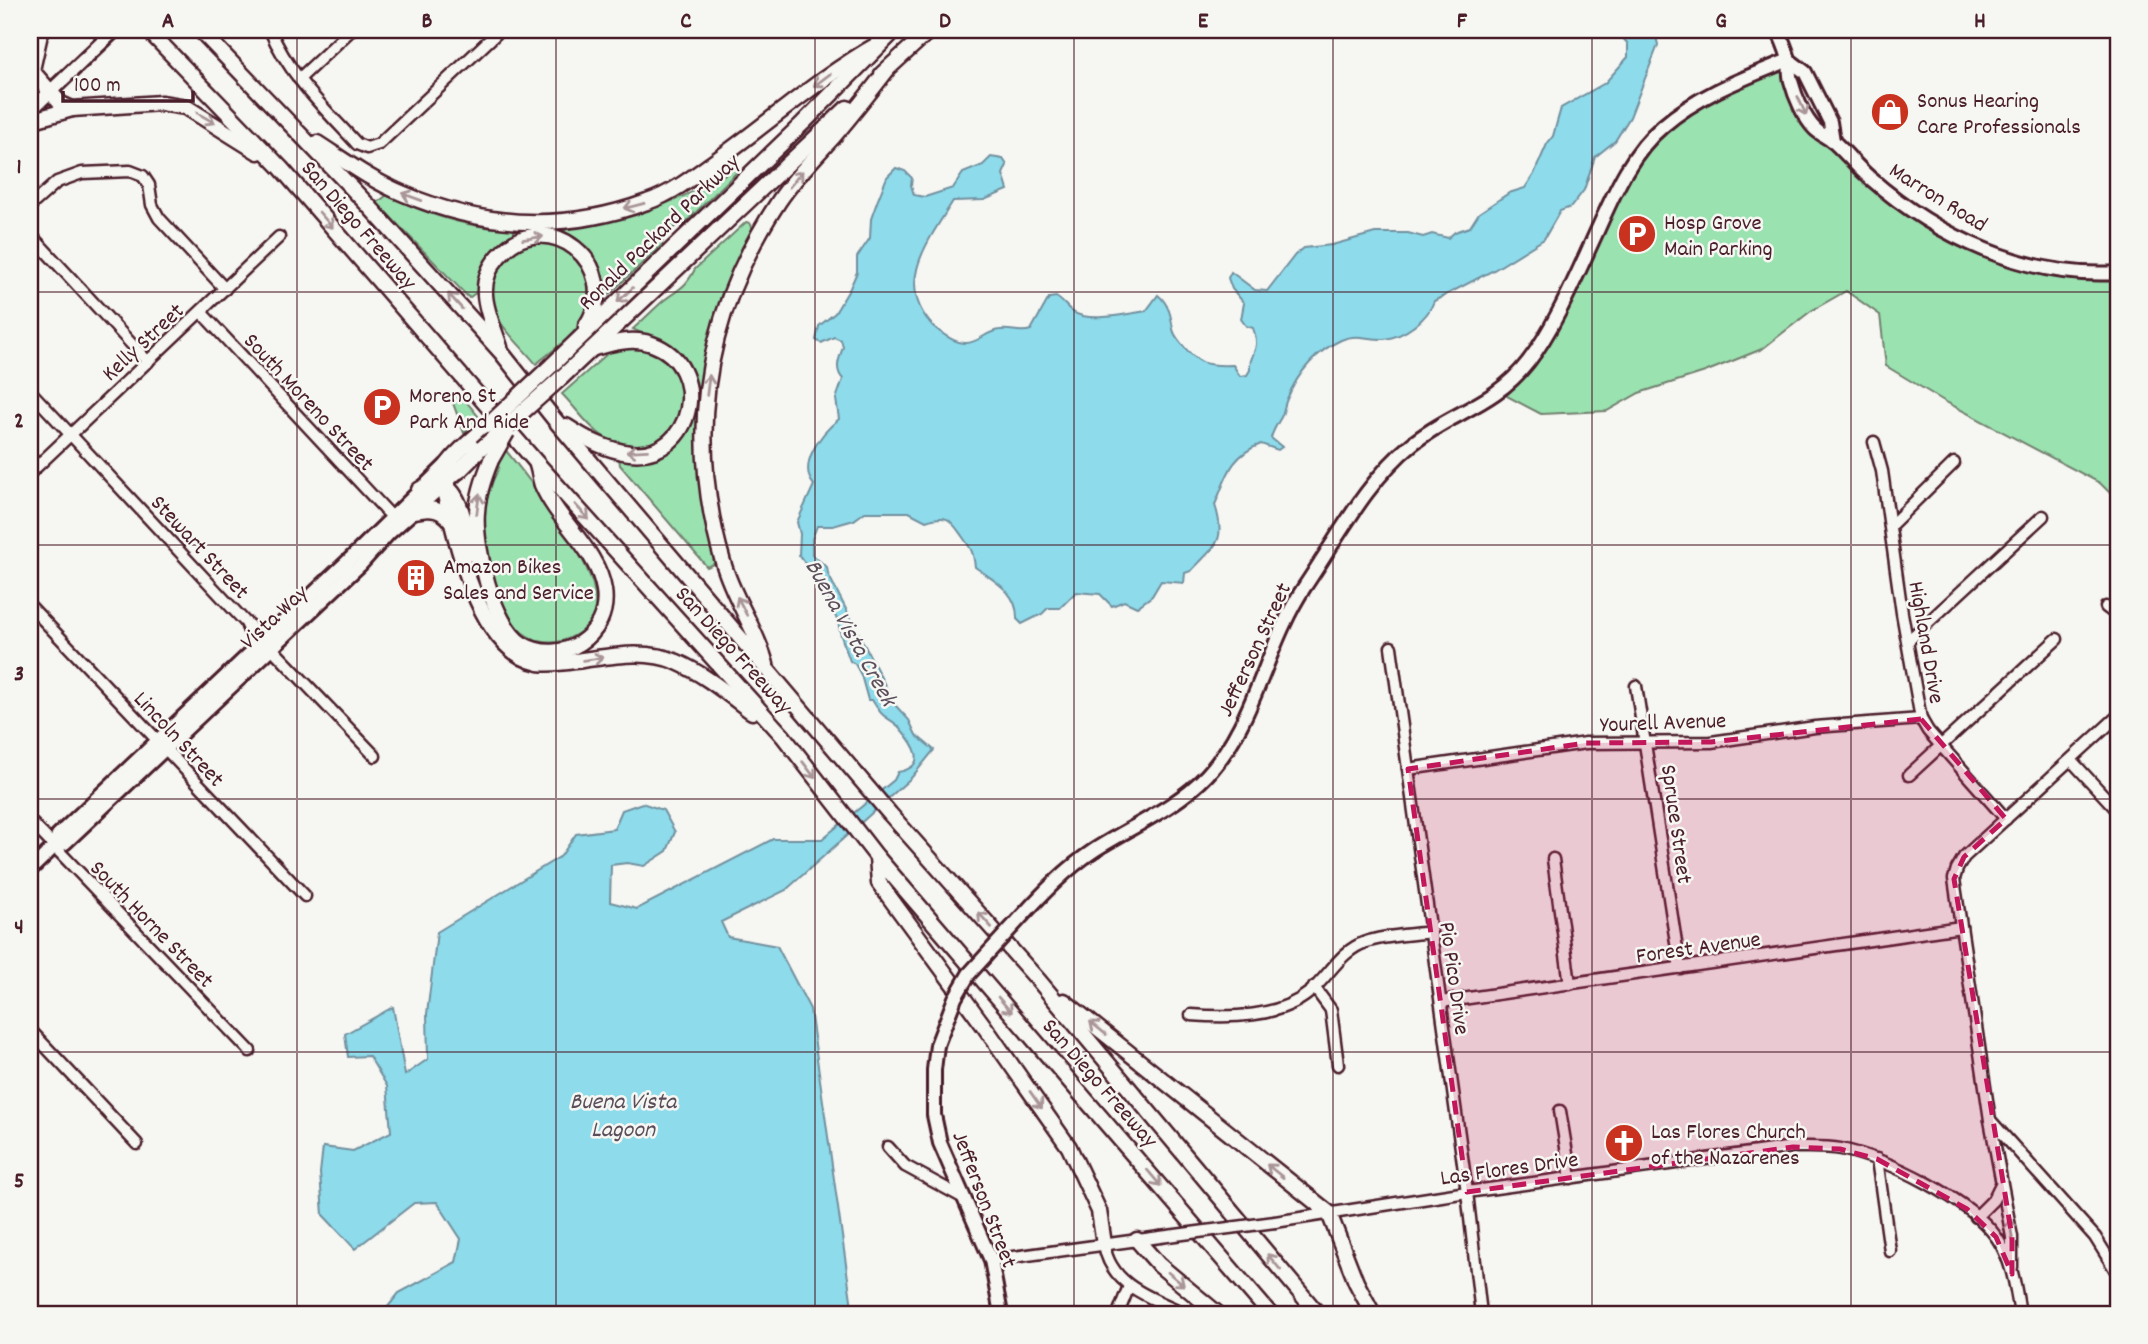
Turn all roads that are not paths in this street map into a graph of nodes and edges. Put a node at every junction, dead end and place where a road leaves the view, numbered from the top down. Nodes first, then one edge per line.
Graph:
1 (41, 30) edge
2 (115, 30) edge
3 (148, 30) edge
4 (200, 30) edge
5 (270, 30) edge
6 (351, 30) edge
7 (500, 30) edge
8 (895, 30) edge
9 (930, 30) edge
10 (1778, 30) edge
11 (880, 43) junction
12 (1789, 60) junction
13 (887, 70) junction
14 (32, 76) edge
15 (299, 79) junction
16 (50, 92) junction
17 (72, 109) junction
18 (30, 111) edge
19 (30, 121) edge
20 (295, 128) junction
21 (281, 168) junction
22 (30, 206) edge
23 (30, 234) edge
24 (279, 237) dead end
25 (2118, 273) edge
26 (225, 289) junction
27 (201, 312) junction
28 (573, 344) junction
29 (592, 348) junction
30 (501, 352) junction
31 (148, 362) junction
32 (30, 391) edge
33 (521, 414) joint
34 (555, 420) junction
35 (71, 434) junction
36 (1874, 442) dead end
37 (482, 449) junction
38 (536, 461) junction
39 (1954, 463) dead end
40 (454, 466) junction
41 (30, 473) edge
42 (443, 485) junction
43 (419, 491) junction
44 (415, 510) junction
45 (2043, 516) dead end
46 (392, 517) junction
47 (453, 524) junction
48 (1890, 526) junction
49 (355, 562) junction
50 (484, 567) junction
51 (30, 606) edge
52 (2106, 607) dead end
53 (2118, 616) edge
54 (248, 625) junction
55 (2057, 639) dead end
56 (1909, 640) junction
57 (268, 644) junction
58 (1391, 647) dead end
59 (254, 649) junction
60 (768, 669) junction
61 (1636, 686) dead end
62 (2118, 716) edge
63 (1921, 719) junction
64 (783, 736) junction
65 (1646, 741) junction
66 (159, 745) junction
67 (1941, 745) junction
68 (375, 756) dead end
69 (2071, 760) junction
70 (1408, 769) junction
71 (1909, 775) dead end
72 (2118, 811) edge
73 (2006, 819) junction
74 (30, 821) edge
75 (54, 847) junction
76 (877, 857) junction
77 (1553, 859) dead end
78 (30, 870) edge
79 (305, 896) dead end
80 (1961, 927) junction
81 (1431, 932) junction
82 (1680, 968) junction
83 (1039, 981) junction
84 (1570, 984) junction
85 (1314, 988) junction
86 (1440, 1002) junction
87 (1191, 1015) dead end
88 (30, 1030) edge
89 (250, 1051) dead end
90 (1338, 1065) dead end
91 (1560, 1111) dead end
92 (1990, 1120) junction
93 (137, 1143) dead end
94 (888, 1147) dead end
95 (1877, 1159) junction
96 (1571, 1178) junction
97 (2000, 1184) junction
98 (1467, 1192) junction
99 (962, 1197) junction
100 (1329, 1213) junction
101 (1976, 1217) junction
102 (1137, 1240) junction
103 (1104, 1244) junction
104 (1890, 1251) dead end
105 (991, 1260) junction
106 (2012, 1274) junction
107 (2118, 1275) edge
108 (1129, 1286) junction
109 (1001, 1314) edge
110 (1118, 1314) edge
111 (1186, 1314) edge
112 (1218, 1314) edge
113 (1270, 1314) edge
114 (1318, 1314) edge
115 (1373, 1314) edge
116 (1481, 1314) edge
117 (2020, 1314) edge

1 - 14 highway
2 - 16 main road
3 - 21 highway, San Diego Freeway
4 - 20 highway, San Diego Freeway
5 - 15 street
6 - 15 street
7 - 15 street
8 - 11 highway, Ronald Packard Parkway
9 - 13 highway, Ronald Packard Parkway
10 - 12 main road
11 -> 20 highway
11 -> 28 highway, Ronald Packard Parkway
12 - 25 main road, Marron Road
12 - 99 main road, Jefferson Street, bridge
13 - 29 highway, Ronald Packard Parkway
60 -> 13 highway
14 - 16 highway
16 - 17 highway
16 - 18 main road
17 - 19 highway
17 -> 21 highway
30 -> 20 highway, San Diego Freeway
21 -> 38 highway, San Diego Freeway
22 - 26 street
23 - 31 street
24 - 26 street, Kelly Street
26 - 27 street, Kelly Street
27 - 31 street, Kelly Street
27 - 46 street, South Moreno Street
30 -> 28 highway
28 - 37 highway, Ronald Packard Parkway, bridge
29 - 33 highway, Ronald Packard Parkway, bridge
29 -> 34 highway
30 - 34 highway, San Diego Freeway
31 - 35 street, Kelly Street
32 - 35 street, Stewart Street
33 - 37 highway, Vista Way, bridge
34 - 60 highway, San Diego Freeway
35 - 41 street, Kelly Street
35 - 54 street, Stewart Street
36 - 48 street, Highland Drive
37 - 40 highway, Vista Way
50 -> 37 highway
38 - 50 highway
38 -> 64 highway, San Diego Freeway
39 - 48 street
40 - 42 highway
40 - 43 main road, Vista Way
42 - 43 highway
42 - 44 main road, Vista Way
42 - 47 highway
42 - 50 highway
43 - 46 main road, Vista Way
44 - 47 highway
44 - 49 main road, Vista Way
45 - 56 street
46 - 49 main road, Vista Way
47 -> 64 highway
48 - 56 street, Highland Drive
49 - 57 main road, Vista Way
51 - 66 street, Lincoln Street
52 - 53 street
54 - 57 street, Stewart Street
54 - 59 main road
55 - 67 street
56 - 63 street, Highland Drive
57 - 59 main road, Vista Way
57 - 66 main road, Vista Way
57 - 68 street, Stewart Street
58 - 70 street, Pio Pico Drive
59 - 66 main road, Vista Way
83 -> 60 highway, San Diego Freeway
61 - 65 street, Spruce Street
62 - 69 street
63 - 65 street, Yourell Avenue
63 - 67 street, Highland Drive
64 -> 76 highway, San Diego Freeway
65 - 70 street, Yourell Avenue
65 - 82 street, Spruce Street
66 - 75 main road, Vista Way
66 - 79 street, Lincoln Street
67 - 71 street
67 - 73 street, Highland Drive
69 - 72 street
69 - 73 street
70 - 81 street, Pio Pico Drive
73 - 80 street
74 - 75 street, South Horne Street
75 - 78 main road, Vista Way
75 - 89 street, South Horne Street
76 -> 103 highway
76 -> 113 highway, San Diego Freeway
77 - 84 street
80 - 82 street, Forest Avenue
80 - 92 street
81 - 85 street
81 - 86 street, Pio Pico Drive
82 - 84 street, Forest Avenue
100 -> 83 highway
114 -> 83 highway, San Diego Freeway
84 - 86 street, Forest Avenue
85 - 87 street
85 - 90 street
86 - 98 street, Pio Pico Drive
88 - 93 street
91 - 96 street
92 - 97 street
92 - 107 street
94 - 99 street
95 - 96 street, Las Flores Drive
95 - 101 street, Las Flores Drive
95 - 104 street
96 - 98 street, Las Flores Drive
97 - 101 street
106 -> 97 street
98 - 100 street, Las Flores Drive
98 - 116 street, Pio Pico Drive
99 - 105 main road, Jefferson Street
100 - 102 street, Las Flores Drive, bridge
100 - 115 highway
101 - 106 street, Las Flores Drive
102 - 103 street, Las Flores Drive
102 -> 112 highway
103 - 105 street, Las Flores Drive
103 - 108 street
105 - 109 main road, Jefferson Street
106 - 117 street, Las Flores Drive
108 - 110 street
108 - 111 street

